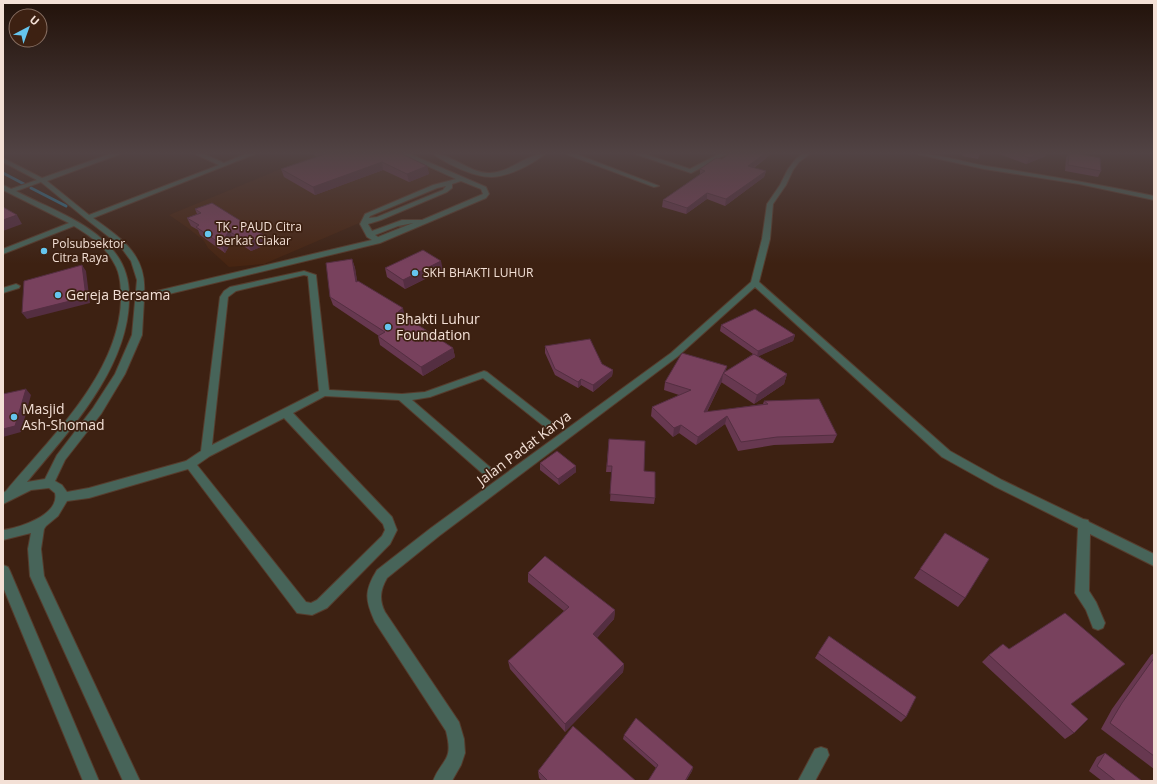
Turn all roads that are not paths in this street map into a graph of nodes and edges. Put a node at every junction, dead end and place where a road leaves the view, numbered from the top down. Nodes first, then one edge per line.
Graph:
1 (9, 191) edge
2 (52, 191) edge
3 (157, 191) edge
4 (444, 191) edge
5 (485, 191) edge
6 (780, 191) edge
7 (1119, 191) edge
8 (1154, 198) edge
9 (88, 218) junction
10 (423, 222) junction
11 (75, 223) junction
12 (370, 234) junction
13 (377, 241) junction
14 (3, 252) edge
15 (755, 283) junction
16 (16, 286) dead end
17 (3, 291) edge
18 (140, 298) junction
19 (324, 393) junction
20 (402, 397) junction
21 (286, 413) junction
22 (550, 425) dead end
23 (206, 453) junction
24 (190, 464) junction
25 (487, 471) dead end
26 (48, 484) junction
27 (6, 497) edge
28 (62, 498) junction
29 (41, 522) junction
30 (1084, 524) junction
31 (3, 536) edge
32 (1154, 560) edge
33 (3, 571) edge
34 (1098, 623) dead end
35 (821, 755) dead end
36 (91, 781) edge
37 (132, 781) edge
38 (441, 781) edge
39 (806, 781) edge

1 - 11 street
2 - 9 street
3 - 9 street
4 - 12 street
5 - 10 street
6 - 15 street
7 - 8 street
9 - 18 street
10 - 12 street
10 - 13 street
11 - 14 street
11 - 27 street
12 - 13 street
13 - 18 street
15 - 30 street
15 - 38 street, Jalan Padat Karya
16 - 17 street
18 - 26 street
19 - 20 street
19 - 21 street
19 - 23 street
20 - 22 street
20 - 25 street
21 - 23 street
21 - 24 street
23 - 24 street
24 - 28 street
26 - 27 street
26 - 28 street
28 - 29 street
29 - 31 street
29 - 37 street
30 - 32 street
30 - 34 street
33 - 36 street
35 - 39 street

